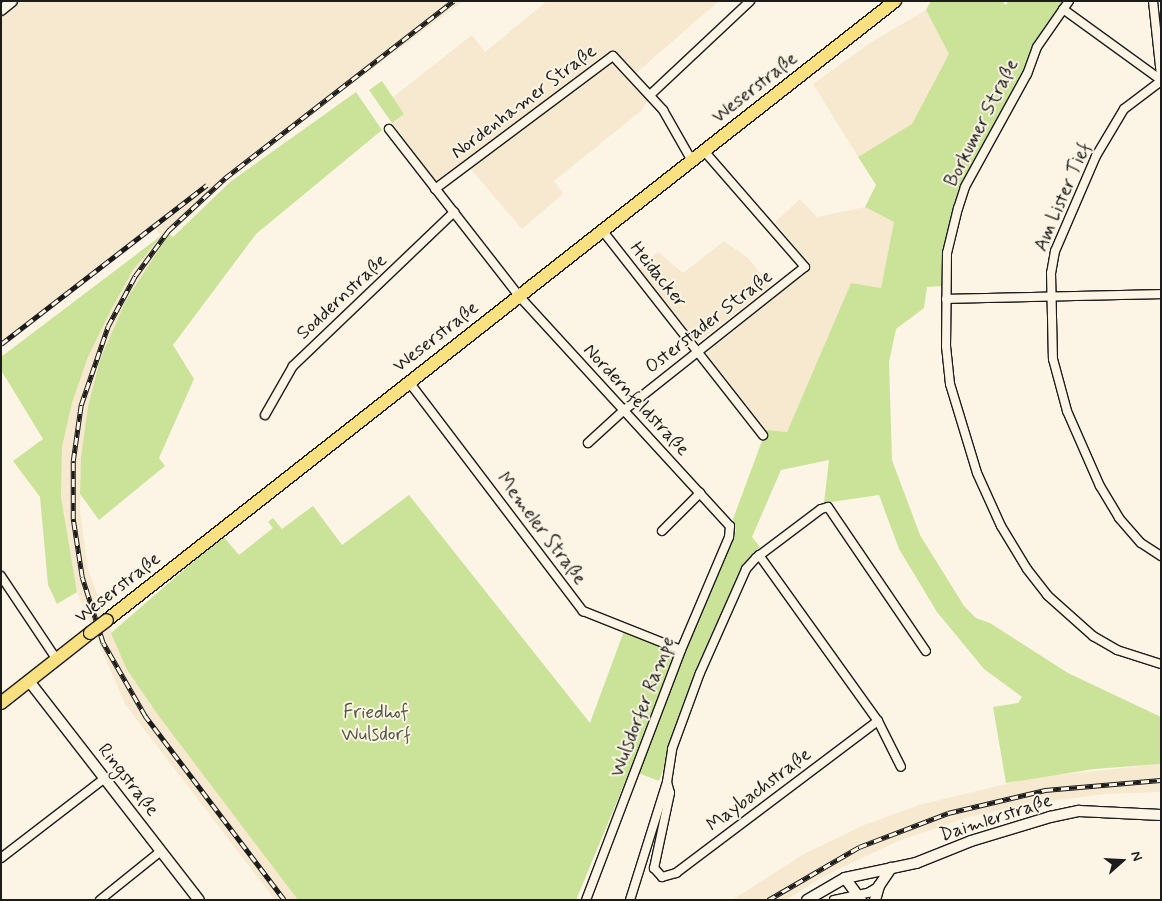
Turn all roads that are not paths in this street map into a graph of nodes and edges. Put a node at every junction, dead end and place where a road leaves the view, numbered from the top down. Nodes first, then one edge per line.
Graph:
1 (12, 1) edge
2 (750, 1) edge
3 (895, 1) edge
4 (1069, 1) edge
5 (1153, 1) edge
6 (1063, 9) junction
7 (1, 10) edge
8 (1161, 76) edge
9 (1161, 81) edge
10 (650, 95) junction
11 (389, 128) dead end
12 (704, 151) junction
13 (692, 161) junction
14 (435, 189) junction
15 (454, 212) junction
16 (602, 230) junction
17 (1161, 294) edge
18 (519, 296) junction
19 (1051, 298) junction
20 (946, 299) junction
21 (699, 352) junction
22 (409, 382) junction
23 (622, 411) junction
24 (266, 415) dead end
25 (763, 435) dead end
26 (588, 442) dead end
27 (700, 493) junction
28 (730, 526) joint
29 (662, 531) dead end
30 (759, 555) junction
31 (1161, 556) edge
32 (1, 576) edge
33 (681, 650) junction
34 (926, 651) dead end
35 (57, 660) junction
36 (1161, 664) edge
37 (30, 681) junction
38 (1, 703) edge
39 (878, 721) junction
40 (901, 767) dead end
41 (105, 778) junction
42 (667, 782) junction
43 (1161, 815) edge
44 (161, 851) junction
45 (1, 858) edge
46 (891, 868) junction
47 (845, 878) junction
48 (879, 886) junction
49 (859, 896) edge
50 (100, 900) edge
51 (200, 900) edge
52 (586, 900) edge
53 (630, 900) edge
54 (807, 900) edge
55 (834, 900) edge
56 (875, 900) edge

1 - 7 street
2 - 10 street
3 - 12 main road, Weserstraße
4 - 6 street, Borkumer Straße
5 - 8 street
6 - 9 street
6 - 20 street, Borkumer Straße
9 - 19 street, Am Lister Tief
10 - 13 street
10 - 14 street, Nordenhamer Straße
11 - 14 street, Nordernfeldstraße
12 - 13 main road, Weserstraße
12 - 21 street, Osterstader Straße
13 - 16 main road, Weserstraße
14 - 15 street, Nordernfeldstraße
15 - 18 street, Nordernfeldstraße
15 - 24 street, Soddernstraße
16 - 18 main road, Weserstraße
16 - 21 street, Heidacker
17 - 19 street
18 - 22 main road, Weserstraße
18 - 23 street, Nordernfeldstraße
19 - 20 street
19 - 31 street, Am Lister Tief
20 - 36 street, Borkumer Straße
21 - 23 street, Osterstader Straße
21 - 25 street, Heidacker
22 - 33 street, Memeler Straße
22 - 35 main road, Weserstraße, bridge
23 - 26 street, Osterstader Straße
23 - 27 street, Nordernfeldstraße
27 - 28 street, Nordernfeldstraße
27 - 29 street
28 - 33 street, Wulsdorfer Rampe
30 - 34 street
30 - 39 street
30 - 42 street
32 - 35 street
33 - 52 street, Wulsdorfer Rampe
35 - 37 main road, Weserstraße
37 - 38 main road, Weserstraße
37 - 41 street, Ringstraße
39 - 40 street
39 - 42 street, Maybachstraße
41 - 44 street, Ringstraße
41 - 45 street
42 - 53 street
43 - 46 street, Daimlerstraße
44 - 50 street
44 - 51 street, Ringstraße
46 - 47 street, Daimlerstraße
46 - 48 street
47 - 49 street
47 - 54 street, Daimlerstraße
48 - 49 street
48 - 56 street
49 - 55 street

